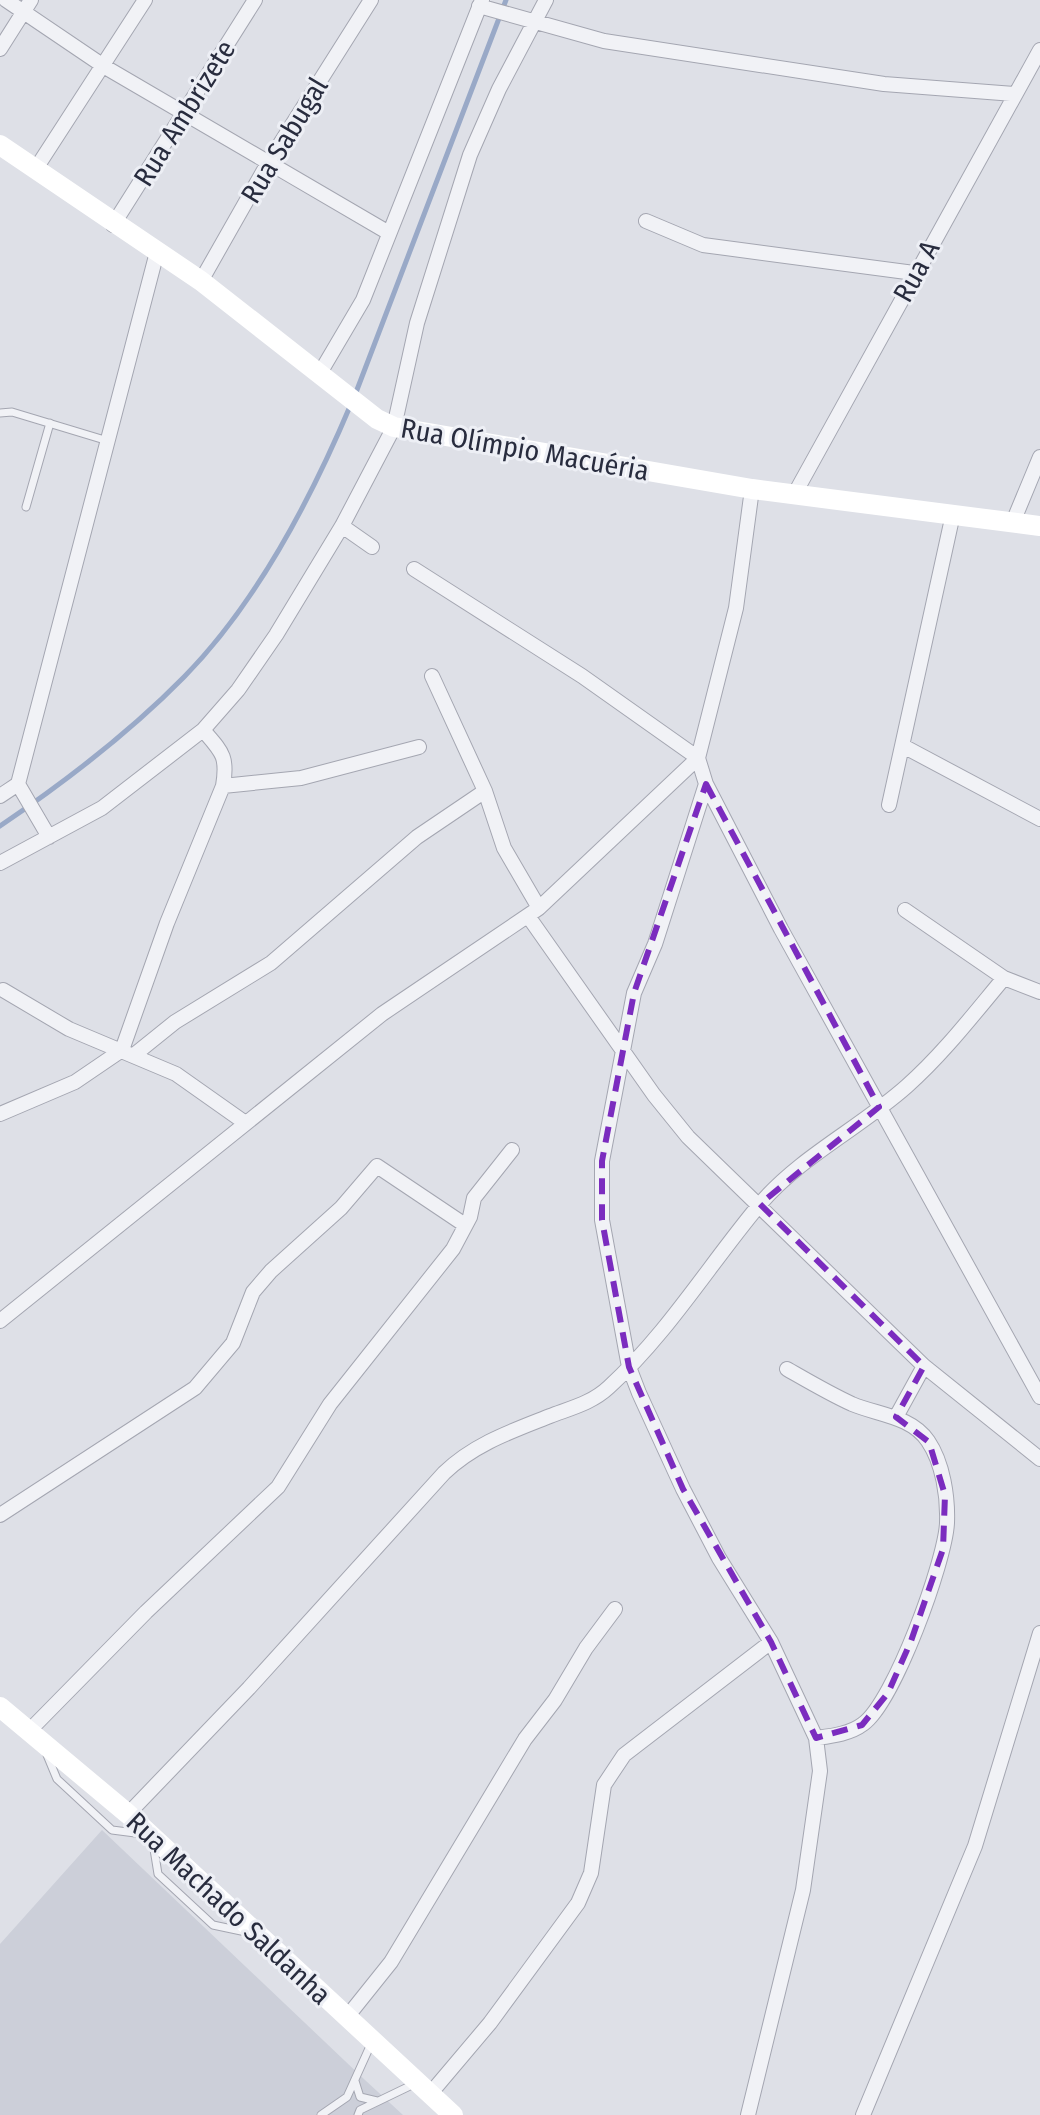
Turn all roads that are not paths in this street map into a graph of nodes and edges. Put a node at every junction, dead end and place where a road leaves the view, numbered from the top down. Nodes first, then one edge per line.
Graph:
1 (6, 0) edge
2 (145, 0) edge
3 (255, 0) edge
4 (371, 0) edge
5 (546, 0) edge
6 (28, 5) edge
7 (484, 5) edge
8 (535, 24) junction
9 (0, 49) edge
10 (1040, 50) edge
11 (105, 67) junction
12 (1014, 94) junction
13 (186, 113) junction
14 (0, 145) edge
15 (268, 163) junction
16 (35, 170) junction
17 (646, 221) dead end
18 (113, 225) junction
19 (389, 233) junction
20 (157, 252) junction
21 (914, 273) junction
22 (201, 281) junction
23 (325, 378) junction
24 (0, 413) edge
25 (50, 423) junction
26 (386, 423) junction
27 (108, 441) junction
28 (1040, 457) edge
29 (752, 489) junction
30 (794, 495) junction
31 (26, 507) dead end
32 (953, 514) junction
33 (1013, 522) junction
34 (342, 526) junction
35 (1040, 526) edge
36 (372, 547) dead end
37 (414, 569) dead end
38 (432, 676) dead end
39 (203, 730) junction
40 (903, 746) junction
41 (419, 747) dead end
42 (698, 758) junction
43 (18, 784) junction
44 (706, 784) junction
45 (223, 786) junction
46 (485, 791) junction
47 (0, 796) edge
48 (889, 805) dead end
49 (1040, 819) edge
50 (49, 837) junction
51 (0, 863) edge
52 (905, 910) dead end
53 (534, 912) junction
54 (1004, 978) junction
55 (3, 990) dead end
56 (1040, 992) edge
57 (621, 1048) junction
58 (128, 1052) junction
59 (879, 1107) junction
60 (0, 1114) edge
61 (244, 1122) junction
62 (512, 1150) dead end
63 (760, 1204) junction
64 (465, 1225) junction
65 (0, 1321) edge
66 (924, 1366) junction
67 (629, 1367) junction
68 (787, 1369) dead end
69 (1040, 1397) edge
70 (896, 1417) junction
71 (1040, 1459) edge
72 (0, 1515) edge
73 (615, 1609) dead end
74 (1040, 1633) edge
75 (771, 1642) junction
76 (0, 1707) edge
77 (36, 1735) junction
78 (816, 1738) junction
79 (128, 1814) junction
80 (151, 1836) junction
81 (347, 2017) junction
82 (373, 2041) junction
83 (355, 2079) junction
84 (424, 2088) junction
85 (379, 2101) junction
86 (321, 2115) edge
87 (358, 2115) edge
88 (453, 2115) edge
89 (748, 2115) edge
90 (863, 2115) edge

1 - 6 street
2 - 11 street
3 - 13 street, Rua Ambrizete
4 - 15 street, Rua Sabugal
5 - 8 street
6 - 9 street
6 - 11 street
7 - 8 street
7 - 19 street
8 - 12 street
8 - 26 street
10 - 12 street, Rua A
11 - 13 street
11 - 16 street
12 - 21 street, Rua A
13 - 15 street
13 - 18 street, Rua Ambrizete
14 - 16 street, Rua Olímpio Macuéria
15 - 19 street
15 - 22 street, Rua Sabugal
16 - 18 street, Rua Olímpio Macuéria
17 - 21 street
18 - 20 street, Rua Olímpio Macuéria
19 - 23 street
20 - 22 street, Rua Olímpio Macuéria
20 - 27 street
21 - 30 street, Rua A
22 - 23 street, Rua Olímpio Macuéria
23 - 26 street, Rua Olímpio Macuéria
24 - 25 lane
25 - 27 lane
25 - 31 lane
26 - 29 street, Rua Olímpio Macuéria
26 - 34 street
27 - 43 street
28 - 33 street
29 - 30 street, Rua Olímpio Macuéria
29 - 42 street
30 - 32 street, Rua Olímpio Macuéria
32 - 33 street, Rua Olímpio Macuéria
32 - 40 street
33 - 35 street, Rua Olímpio Macuéria
34 - 36 street
34 - 39 street
37 - 42 street
38 - 46 street
39 - 45 street
39 - 50 street
40 - 48 street
40 - 49 street
41 - 45 street
42 - 44 street
42 - 53 street
43 - 47 street
43 - 50 street
44 - 57 street
44 - 59 street
45 - 58 street
46 - 53 street
46 - 58 street
50 - 51 street
52 - 54 street
53 - 57 street
53 - 61 street
54 - 56 street
54 - 59 street
55 - 58 street
57 - 63 street
57 - 67 street
58 - 60 street
58 - 61 street
59 - 63 street
59 - 69 street
61 - 65 street
62 - 64 street
63 - 66 street
63 - 67 street
64 - 72 street
64 - 77 street
66 - 70 street
66 - 71 street
67 - 75 street
67 - 79 street
68 - 70 street
70 - 78 street
73 - 81 street
74 - 90 street
75 - 78 street
75 - 84 street
76 - 77 street, Rua Machado Saldanha
77 - 79 street, Rua Machado Saldanha
77 - 80 lane
78 - 89 street
79 - 80 street, Rua Machado Saldanha
80 - 81 street, Rua Machado Saldanha
81 - 82 street, Rua Machado Saldanha
82 - 83 lane
82 - 84 street, Rua Machado Saldanha
83 - 85 lane
83 - 86 lane
84 - 85 lane
84 - 88 street, Rua Machado Saldanha
85 - 87 lane

